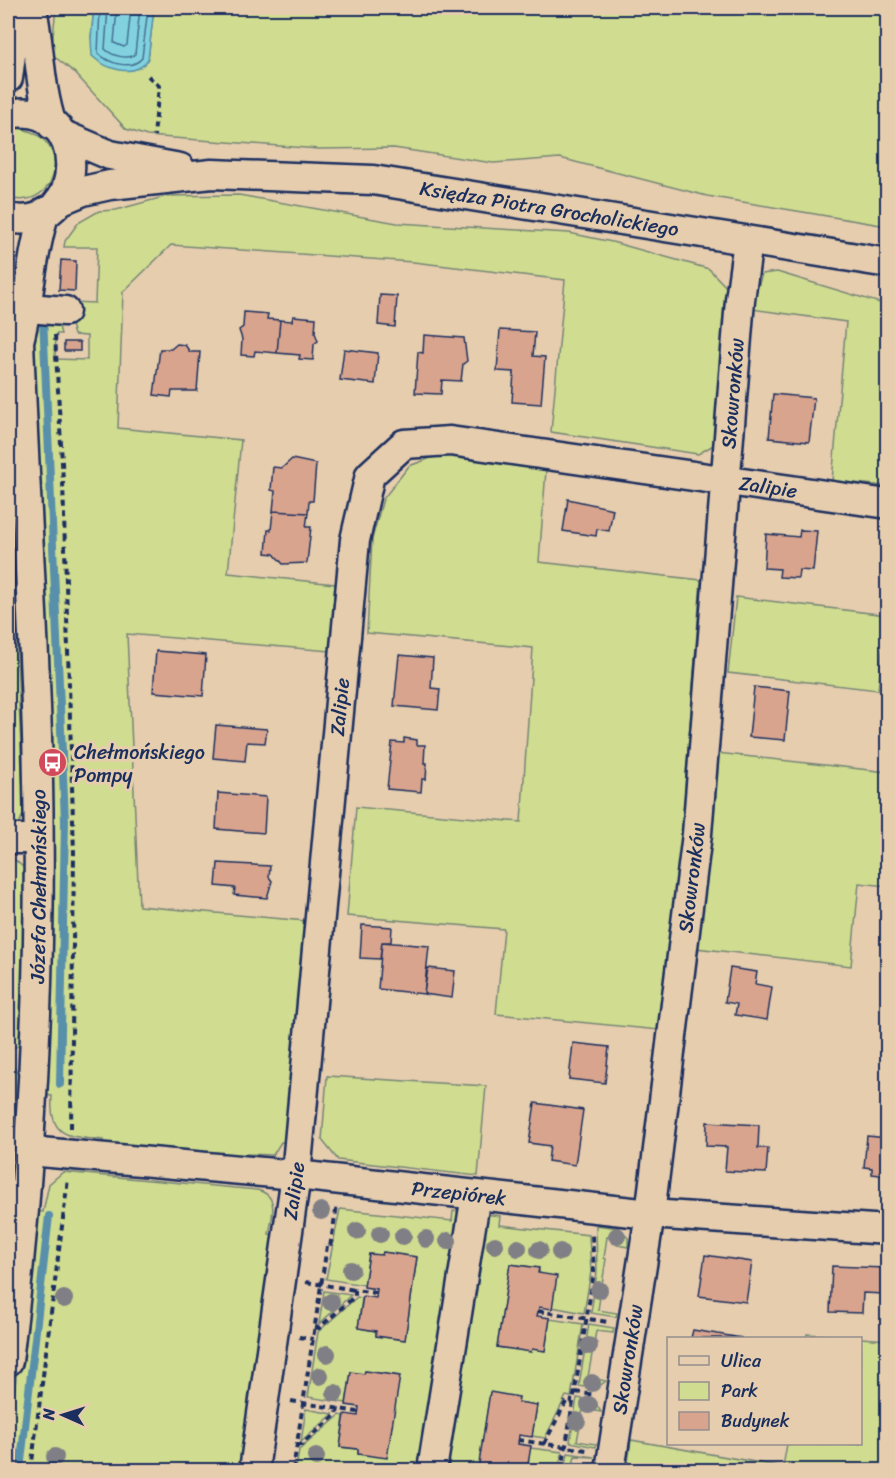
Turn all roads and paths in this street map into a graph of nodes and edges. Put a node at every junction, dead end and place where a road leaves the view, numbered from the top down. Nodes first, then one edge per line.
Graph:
1 (24, 8) edge
2 (32, 8) edge
3 (148, 76) dead end
4 (8, 78) edge
5 (8, 114) edge
6 (57, 130) junction
7 (152, 164) junction
8 (212, 174) junction
9 (52, 207) junction
10 (8, 218) edge
11 (748, 241) junction
12 (888, 263) edge
13 (37, 310) edge
14 (725, 479) junction
15 (888, 504) edge
16 (8, 839) edge
17 (37, 839) junction
18 (29, 1150) junction
19 (71, 1154) junction
20 (296, 1175) junction
21 (340, 1180) junction
22 (476, 1195) junction
23 (64, 1206) dead end
24 (650, 1214) junction
25 (593, 1228) dead end
26 (888, 1230) edge
27 (281, 1279) junction
28 (322, 1285) junction
29 (356, 1290) junction
30 (376, 1293) dead end
31 (538, 1311) dead end
32 (587, 1318) junction
33 (620, 1324) dead end
34 (315, 1327) junction
35 (8, 1361) edge
36 (575, 1392) junction
37 (597, 1395) dead end
38 (264, 1396) junction
39 (573, 1401) junction
40 (304, 1403) junction
41 (338, 1408) junction
42 (358, 1412) dead end
43 (518, 1440) dead end
44 (544, 1444) junction
45 (297, 1445) junction
46 (566, 1447) junction
47 (588, 1451) dead end
48 (31, 1470) edge
49 (254, 1470) edge
50 (293, 1470) edge
51 (432, 1470) edge
52 (562, 1470) edge
53 (610, 1470) edge

1 - 4 street
2 - 6 street
3 - 7 path
5 - 6 street, Księdza Piotra Grocholickiego
6 - 7 street, Księdza Piotra Grocholickiego
6 - 9 street, Józefa Chełmońskiego
7 - 8 street, Księdza Piotra Grocholickiego
8 - 9 street, Księdza Piotra Grocholickiego
8 - 11 street, Księdza Piotra Grocholickiego
9 - 10 street, Księdza Piotra Grocholickiego
9 - 13 street, Józefa Chełmońskiego
11 - 12 street, Księdza Piotra Grocholickiego
11 - 14 street, Skowronków
13 - 17 street, Józefa Chełmońskiego
13 - 19 path
14 - 15 street, Zalipie
14 - 20 street, Zalipie
14 - 24 street, Skowronków
16 - 17 street
17 - 18 street, Józefa Chełmońskiego
18 - 19 street, Przepiórek
18 - 35 street, Józefa Chełmońskiego
19 - 20 street, Przepiórek
20 - 21 street, Przepiórek
20 - 27 street, Zalipie
21 - 22 street, Przepiórek
21 - 28 path
22 - 24 street, Przepiórek
22 - 51 street
23 - 48 path
24 - 26 street, Przepiórek
24 - 53 street, Skowronków
25 - 32 path
27 - 28 path
27 - 38 street, Zalipie
28 - 29 path
28 - 34 path
29 - 30 path
29 - 34 path
31 - 32 path
32 - 33 path
32 - 36 path
34 - 40 path
36 - 37 path
36 - 39 path
38 - 40 path
38 - 49 street, Zalipie
39 - 44 path
39 - 46 path
40 - 41 path
40 - 45 path
41 - 42 path
41 - 45 path
43 - 44 path
44 - 46 path
45 - 50 path
46 - 47 path
46 - 52 path

